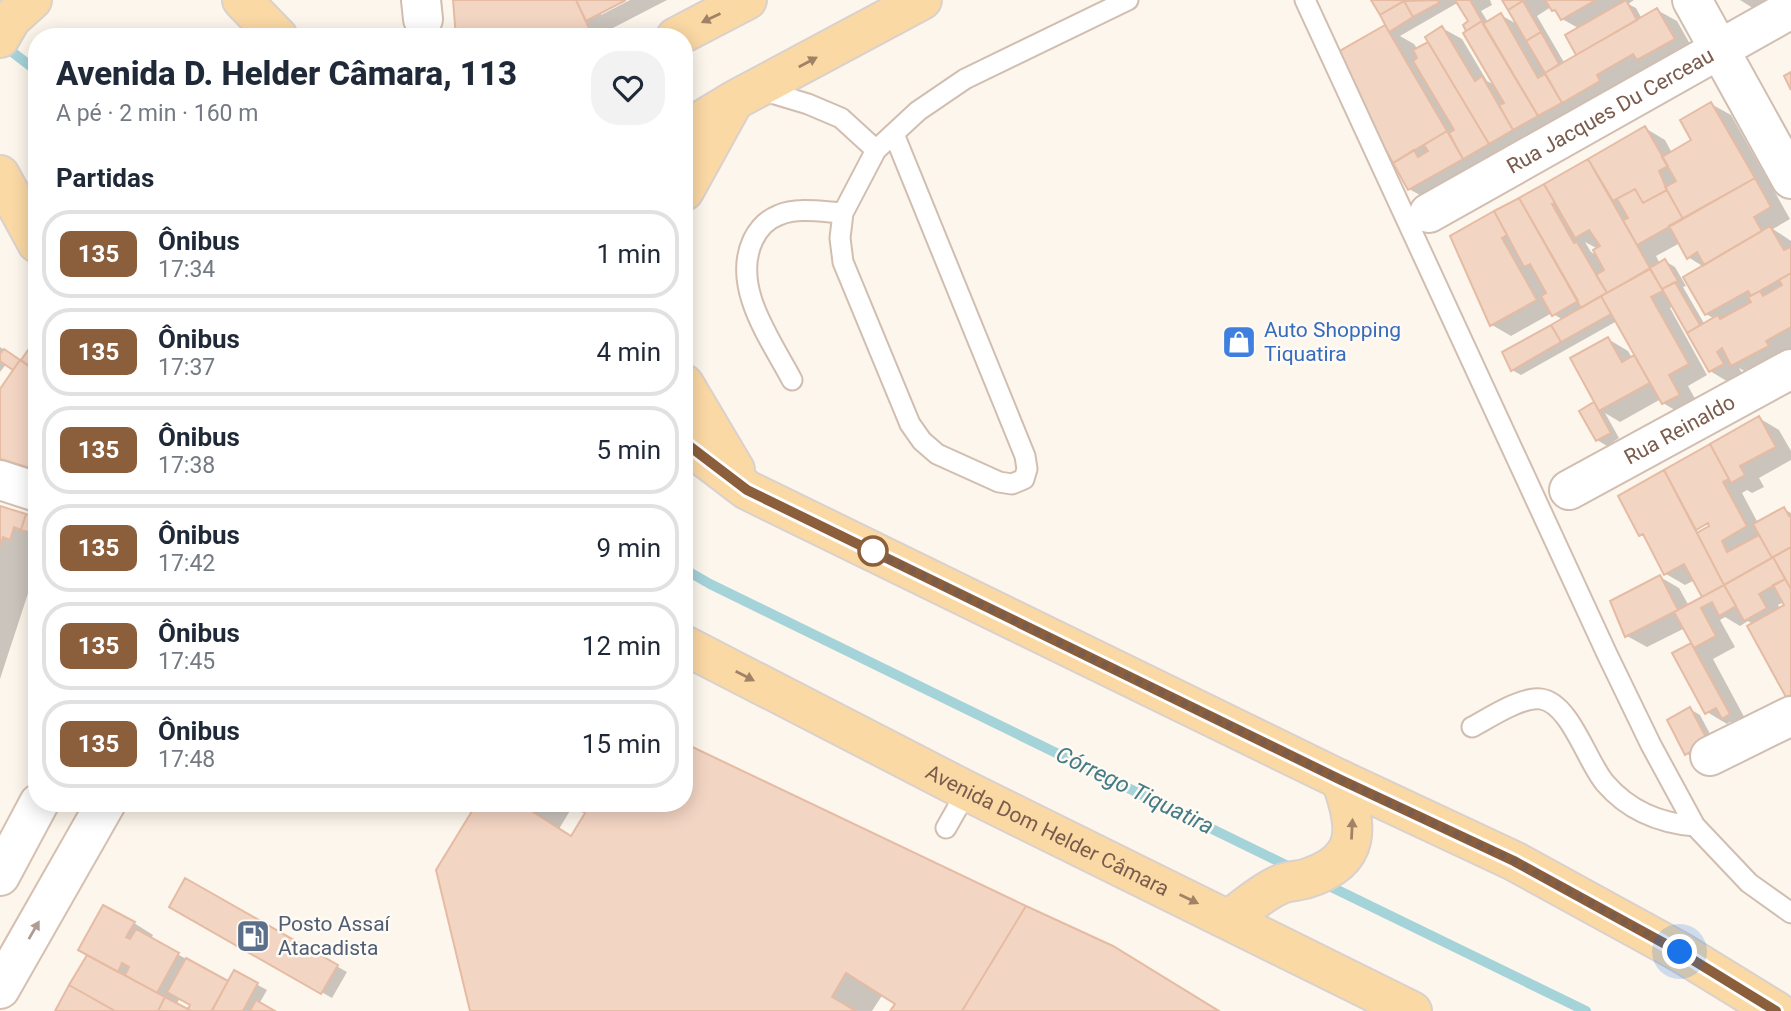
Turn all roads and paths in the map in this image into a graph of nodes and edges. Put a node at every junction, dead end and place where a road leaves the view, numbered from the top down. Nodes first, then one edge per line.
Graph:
1 (32, 0) edge
2 (242, 0) edge
3 (747, 0) edge
4 (922, 0) edge
5 (1128, 0) edge
6 (1305, 0) edge
7 (1692, 0) edge
8 (1791, 9) edge
9 (269, 28) edge
10 (693, 28) edge
11 (0, 38) edge
12 (1719, 50) junction
13 (746, 94) junction
14 (693, 126) edge
15 (894, 134) junction
16 (876, 150) junction
17 (693, 172) edge
18 (0, 175) edge
19 (1791, 179) edge
20 (843, 213) junction
21 (1429, 213) dead end
22 (28, 226) edge
23 (0, 232) edge
24 (28, 249) edge
25 (1791, 369) edge
26 (792, 380) dead end
27 (693, 399) edge
28 (693, 449) edge
29 (0, 480) edge
30 (28, 489) edge
31 (747, 490) junction
32 (1569, 490) dead end
33 (693, 650) edge
34 (1791, 716) edge
35 (1472, 727) dead end
36 (1710, 757) dead end
37 (1341, 780) junction
38 (967, 791) junction
39 (101, 812) edge
40 (21, 821) edge
41 (1695, 826) junction
42 (946, 828) dead end
43 (0, 876) edge
44 (1791, 913) edge
45 (1229, 919) junction
46 (0, 989) edge
47 (1412, 1011) edge
48 (1776, 1011) edge

1 - 11 main road
2 - 9 main road
3 -> 10 main road
13 -> 4 main road
5 - 15 lane
6 - 41 lane
7 - 12 street
8 - 12 street, Rua Jacques Du Cerceau
12 - 19 street
12 - 21 street, Rua Jacques Du Cerceau
13 - 14 main road
13 - 16 lane
13 - 17 main road
15 - 16 lane
15 - 20 lane
16 - 20 lane
18 - 22 main road
20 - 26 lane
23 - 24 main road
25 - 32 street, Rua Reinaldo
27 - 31 main road
28 - 31 main road
29 - 30 street
31 - 37 main road
33 -> 38 main road, Avenida Dom Helder Câmara
34 - 36 street
35 - 41 lane
45 -> 37 main road
37 - 48 main road
38 - 42 lane
38 -> 45 main road, Avenida Dom Helder Câmara
46 -> 39 street
40 - 43 street
41 - 44 lane
45 - 47 main road, Avenida Dom Helder Câmara

